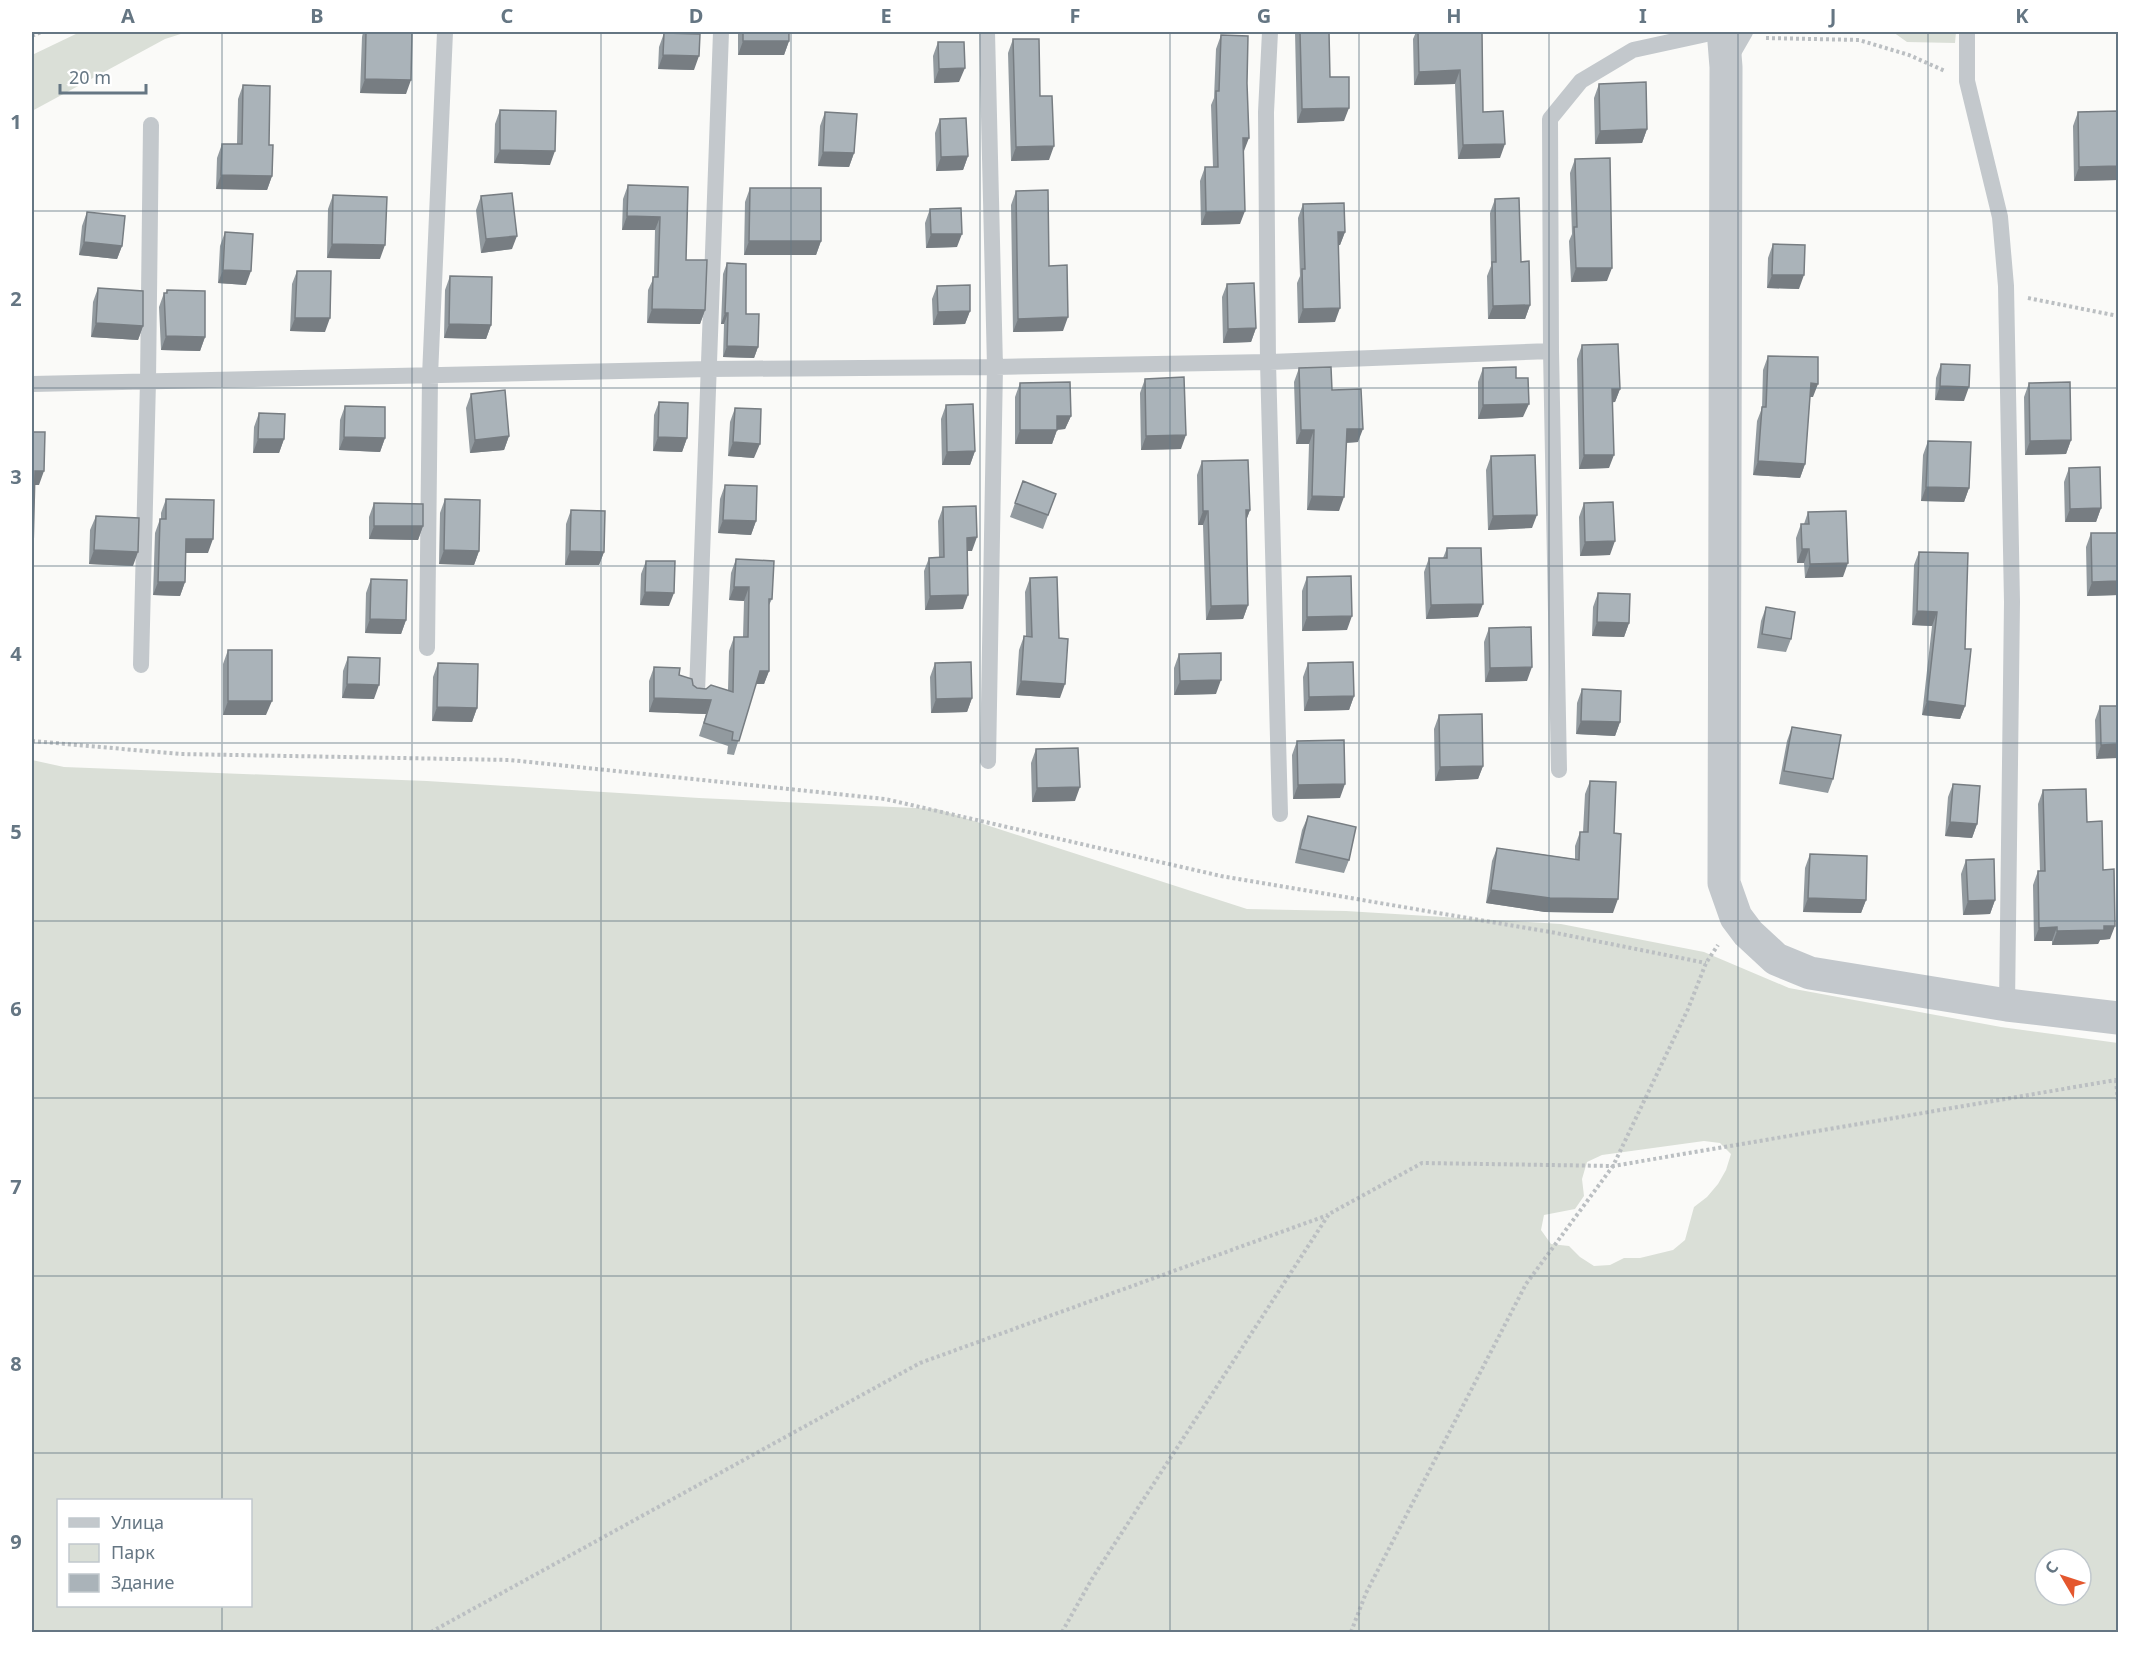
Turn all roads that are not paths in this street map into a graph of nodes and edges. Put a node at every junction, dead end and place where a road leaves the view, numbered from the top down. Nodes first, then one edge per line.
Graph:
1 (445, 32) edge
2 (721, 32) edge
3 (987, 32) edge
4 (1270, 32) edge
5 (1967, 32) edge
6 (1734, 45) edge
7 (151, 125) dead end
8 (1551, 351) junction
9 (1268, 362) junction
10 (995, 367) junction
11 (709, 369) junction
12 (430, 376) junction
13 (148, 381) junction
14 (32, 384) edge
15 (427, 648) dead end
16 (141, 665) dead end
17 (697, 693) edge
18 (988, 761) dead end
19 (1559, 770) dead end
20 (1280, 814) dead end
21 (2007, 1005) junction
22 (2118, 1018) edge

1 - 12 lane
2 - 11 lane
3 - 10 lane
4 - 9 lane
5 - 21 lane
6 - 8 lane
6 - 21 street
7 - 13 lane
8 - 9 lane
8 - 19 lane
9 - 10 lane
9 - 20 lane
10 - 11 lane
10 - 18 lane
11 - 12 lane
11 - 17 lane
12 - 13 lane
12 - 15 lane
13 - 14 lane
13 - 16 lane
21 - 22 street

